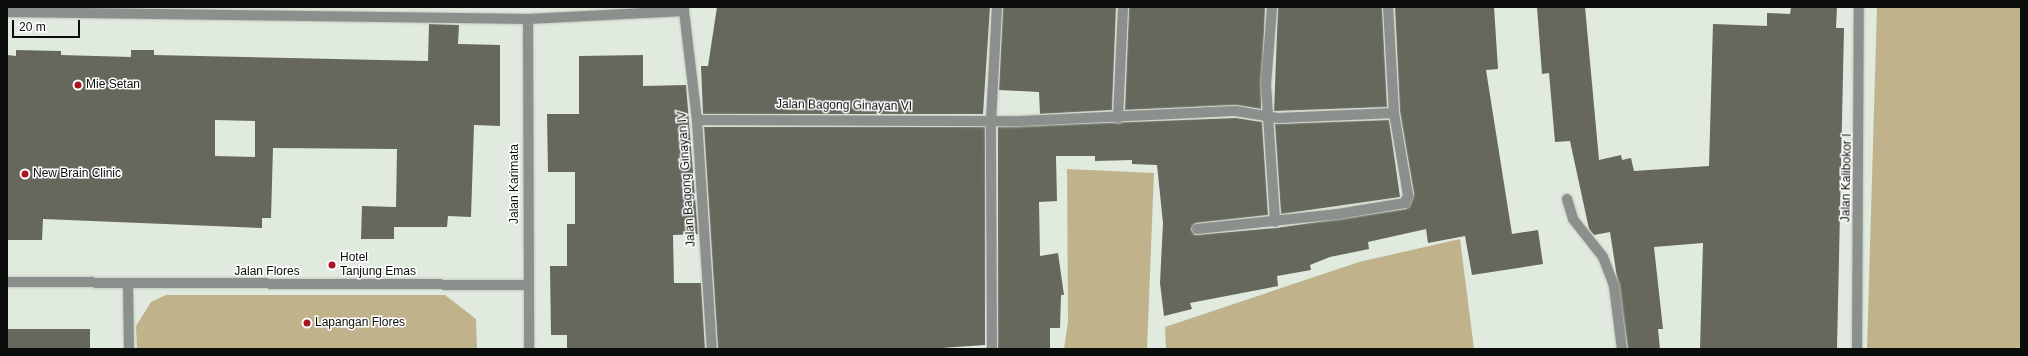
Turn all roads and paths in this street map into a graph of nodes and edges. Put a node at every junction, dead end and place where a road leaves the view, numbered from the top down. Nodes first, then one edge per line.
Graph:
1 (997, 7) edge
2 (1123, 7) edge
3 (1272, 7) edge
4 (1388, 7) edge
5 (1859, 7) edge
6 (684, 9) edge
7 (7, 12) edge
8 (528, 19) junction
9 (1394, 113) junction
10 (1267, 117) junction
11 (1118, 118) junction
12 (697, 120) junction
13 (991, 121) junction
14 (1567, 199) dead end
15 (1275, 222) junction
16 (1197, 229) dead end
17 (7, 282) edge
18 (128, 285) junction
19 (528, 285) junction
20 (129, 349) edge
21 (528, 349) edge
22 (712, 349) edge
23 (992, 349) edge
24 (1622, 349) edge
25 (1857, 349) edge

1 - 13 street
2 - 11 street
3 - 10 street
4 - 9 street
5 - 25 street, Jalan Kalibokor I
6 - 8 street
6 - 12 street, Jalan Bagong Ginayan IV
7 - 8 street
8 - 19 street, Jalan Karimata
9 - 10 street, Jalan Bagong Ginayan VI
9 - 15 street
10 - 11 street, Jalan Bagong Ginayan VI
10 - 15 street
11 - 13 street, Jalan Bagong Ginayan VI
12 - 13 street, Jalan Bagong Ginayan VI
12 - 22 street, Jalan Bagong Ginayan IV
13 - 23 street
14 - 24 street
15 - 16 street
17 - 18 street, Jalan Flores
18 - 19 street, Jalan Flores
18 - 20 street
19 - 21 street, Jalan Karimata

